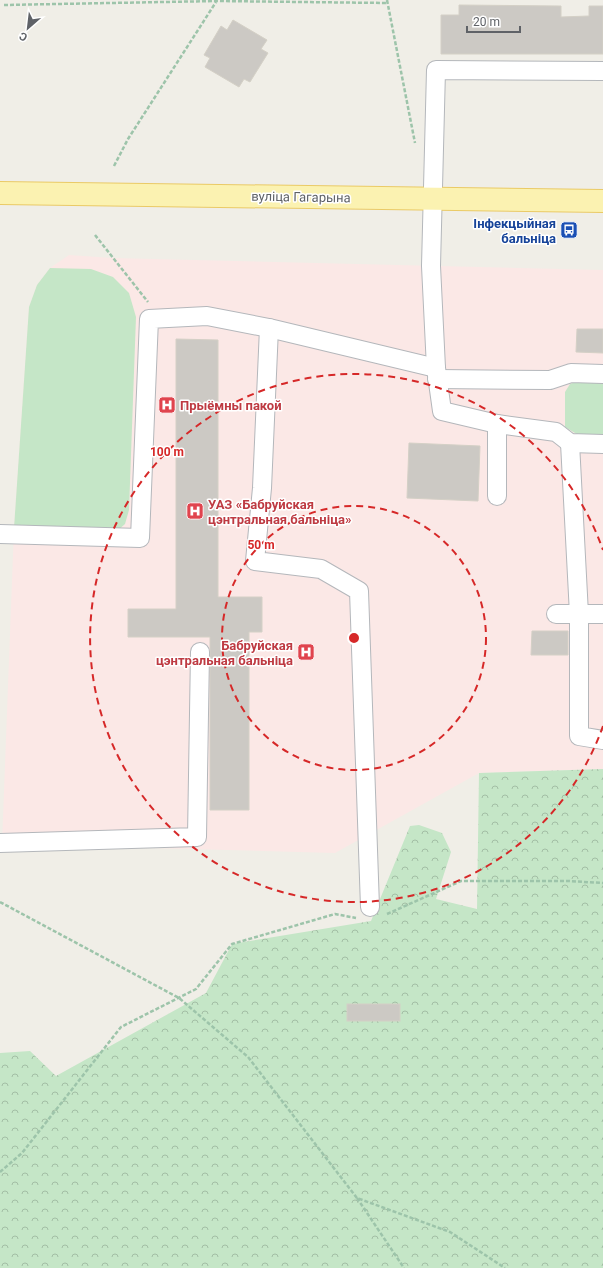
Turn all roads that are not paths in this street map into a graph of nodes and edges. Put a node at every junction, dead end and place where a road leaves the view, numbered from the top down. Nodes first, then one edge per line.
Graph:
1 (603, 71) edge
2 (0, 193) edge
3 (433, 199) junction
4 (603, 201) edge
5 (269, 328) junction
6 (436, 373) junction
7 (603, 374) edge
8 (497, 424) junction
9 (570, 443) junction
10 (603, 444) edge
11 (497, 496) dead end
12 (0, 534) edge
13 (556, 614) dead end
14 (579, 614) junction
15 (603, 614) edge
16 (200, 652) dead end
17 (603, 740) edge
18 (0, 843) edge
19 (370, 913) road end

1 - 3 lane
2 - 3 main road, вуліца Гагарына
3 - 4 main road, вуліца Гагарына
3 - 6 lane
5 - 6 lane
5 - 12 lane
5 - 19 lane
6 - 7 lane
6 - 8 lane
8 - 9 lane
8 - 11 lane
9 - 10 lane
9 - 14 lane
13 - 14 lane
14 - 15 lane
14 - 17 lane
16 - 18 lane

